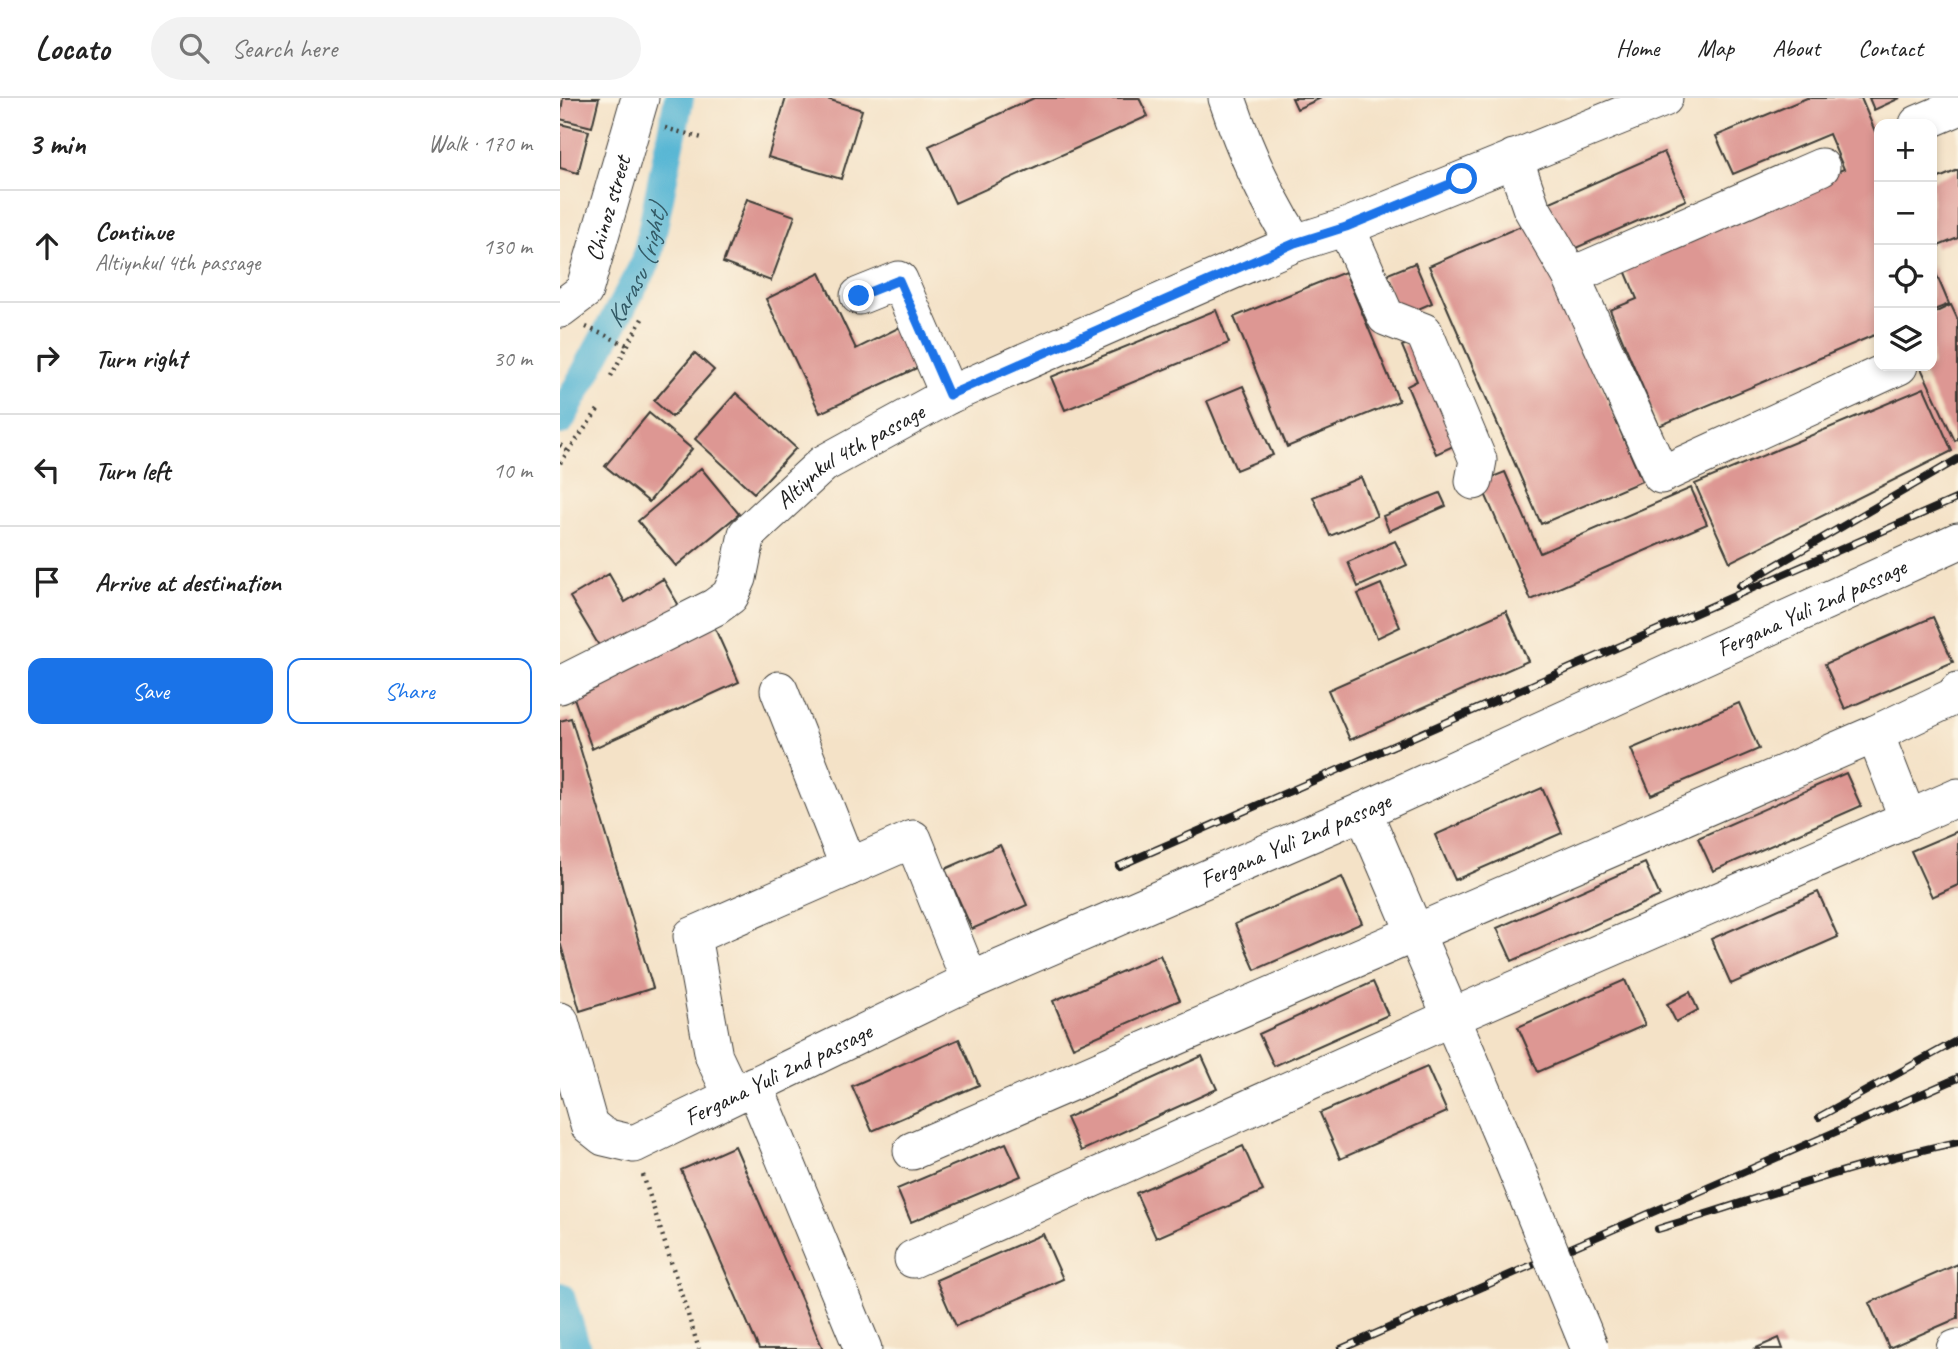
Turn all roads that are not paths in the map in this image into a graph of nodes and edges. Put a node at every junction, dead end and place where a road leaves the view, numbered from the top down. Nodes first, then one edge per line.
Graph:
1 (640, 98) edge
2 (1227, 98) edge
3 (1664, 98) edge
4 (1958, 107) edge
5 (1930, 119) edge
6 (1514, 158) junction
7 (1821, 167) dead end
8 (1346, 227) junction
9 (1295, 243) junction
10 (1571, 276) junction
11 (859, 296) dead end
12 (571, 317) edge
13 (1888, 371) edge
14 (949, 395) junction
15 (1474, 481) dead end
16 (1956, 548) edge
17 (560, 685) edge
18 (779, 690) dead end
19 (1958, 691) edge
20 (1875, 734) junction
21 (1958, 797) edge
22 (1363, 811) junction
23 (1908, 819) junction
24 (849, 867) junction
25 (1415, 931) junction
26 (970, 981) junction
27 (1452, 1017) junction
28 (560, 1020) edge
29 (743, 1090) junction
30 (912, 1151) dead end
31 (913, 1259) dead end
32 (863, 1349) edge
33 (1590, 1349) edge

1 - 12 street, Chinoz street
2 - 9 street
3 - 6 street, Altiynkul 4th passage
4 - 5 street
6 - 8 street, Altiynkul 4th passage
6 - 10 street
7 - 10 street
8 - 9 street, Altiynkul 4th passage
8 - 15 street
9 - 14 street, Altiynkul 4th passage
10 - 13 street
11 - 14 street
14 - 17 street, Altiynkul 4th passage
16 - 22 street, Fergana Yuli 2nd passage
18 - 24 street
19 - 20 street
20 - 23 street
20 - 25 street
21 - 23 street
22 - 25 street
22 - 26 street, Fergana Yuli 2nd passage
23 - 27 street
24 - 26 street
24 - 29 street
25 - 27 street
25 - 30 street
26 - 29 street, Fergana Yuli 2nd passage
27 - 31 street
27 - 33 street, bridge
28 - 29 street, Fergana Yuli 2nd passage
29 - 32 street

